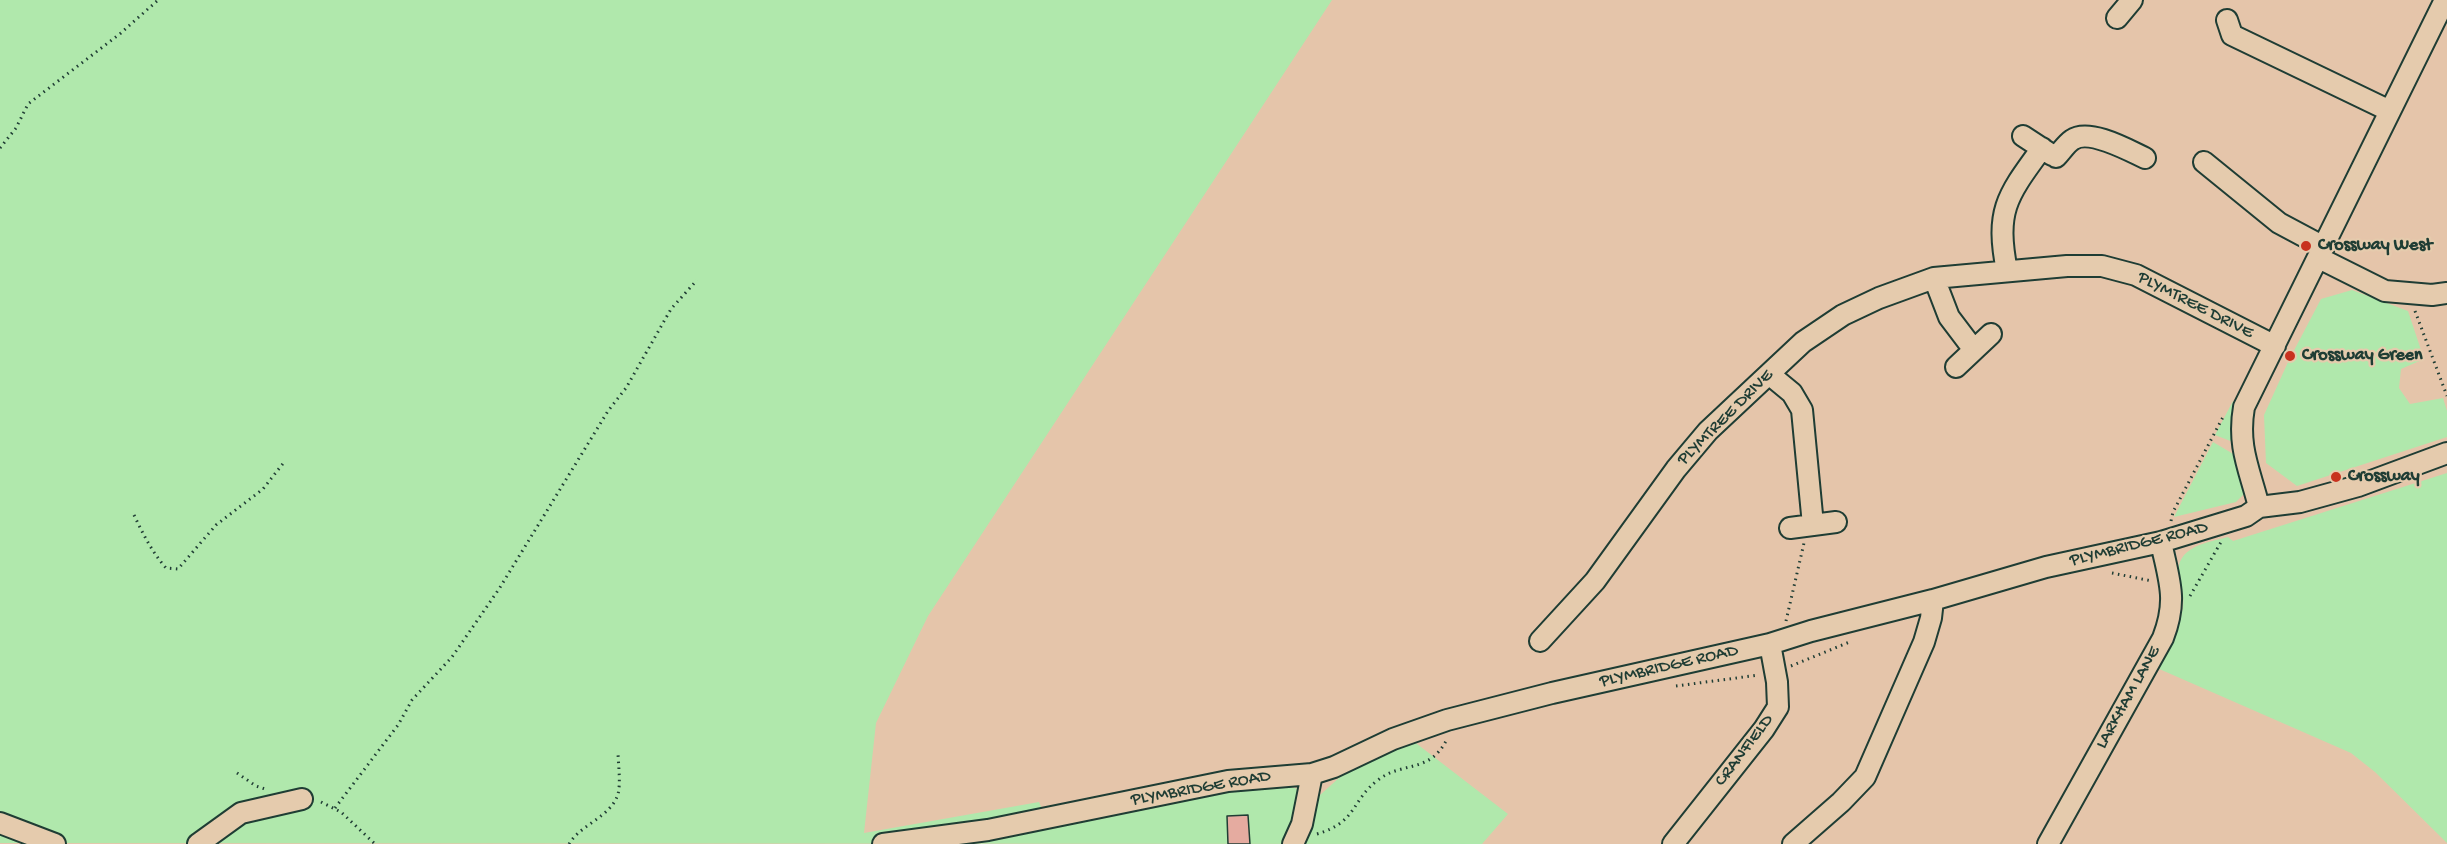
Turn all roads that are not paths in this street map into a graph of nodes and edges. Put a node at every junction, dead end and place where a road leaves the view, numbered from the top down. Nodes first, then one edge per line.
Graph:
1 (2132, 0) edge
2 (2445, 0) edge
3 (2117, 18) dead end
4 (2227, 20) dead end
5 (2390, 111) junction
6 (2024, 136) dead end
7 (2054, 156) junction
8 (2145, 158) dead end
9 (2204, 162) dead end
10 (2321, 253) junction
11 (2007, 270) junction
12 (1934, 278) junction
13 (2447, 293) edge
14 (1991, 334) dead end
15 (2275, 346) junction
16 (1974, 350) junction
17 (1956, 368) dead end
18 (1769, 374) junction
19 (2447, 453) edge
20 (2259, 507) junction
21 (1836, 522) dead end
22 (1813, 525) junction
23 (1790, 528) dead end
24 (2164, 541) junction
25 (1933, 600) junction
26 (1540, 641) dead end
27 (1776, 642) junction
28 (1312, 774) junction
29 (302, 799) dead end
30 (0, 823) edge
31 (1295, 839) edge
32 (2056, 842) edge
33 (55, 844) edge
34 (198, 844) edge
35 (883, 844) edge
36 (1673, 844) edge
37 (1793, 844) edge

1 - 3 street
2 - 5 street
4 - 5 street
5 - 10 street
6 - 7 street
7 - 8 street
7 - 11 street
9 - 10 street
10 - 13 street
10 - 15 street
11 - 12 street, PLYMTREE DRIVE
11 - 15 street, PLYMTREE DRIVE
12 - 16 street
12 - 18 street, PLYMTREE DRIVE
14 - 16 street
15 - 20 street
16 - 17 street
18 - 22 street
18 - 26 street, PLYMTREE DRIVE
19 - 20 street, PLYMBRIDGE ROAD
20 - 24 street, PLYMBRIDGE ROAD
21 - 22 street
22 - 23 street
24 - 25 street, PLYMBRIDGE ROAD
24 - 32 street, LARKHAM LANE
25 - 27 street, PLYMBRIDGE ROAD
25 - 37 street
27 - 28 street, PLYMBRIDGE ROAD
27 - 36 street, CRANFIELD
28 - 31 street
28 - 35 street, PLYMBRIDGE ROAD
29 - 34 street
30 - 33 street

